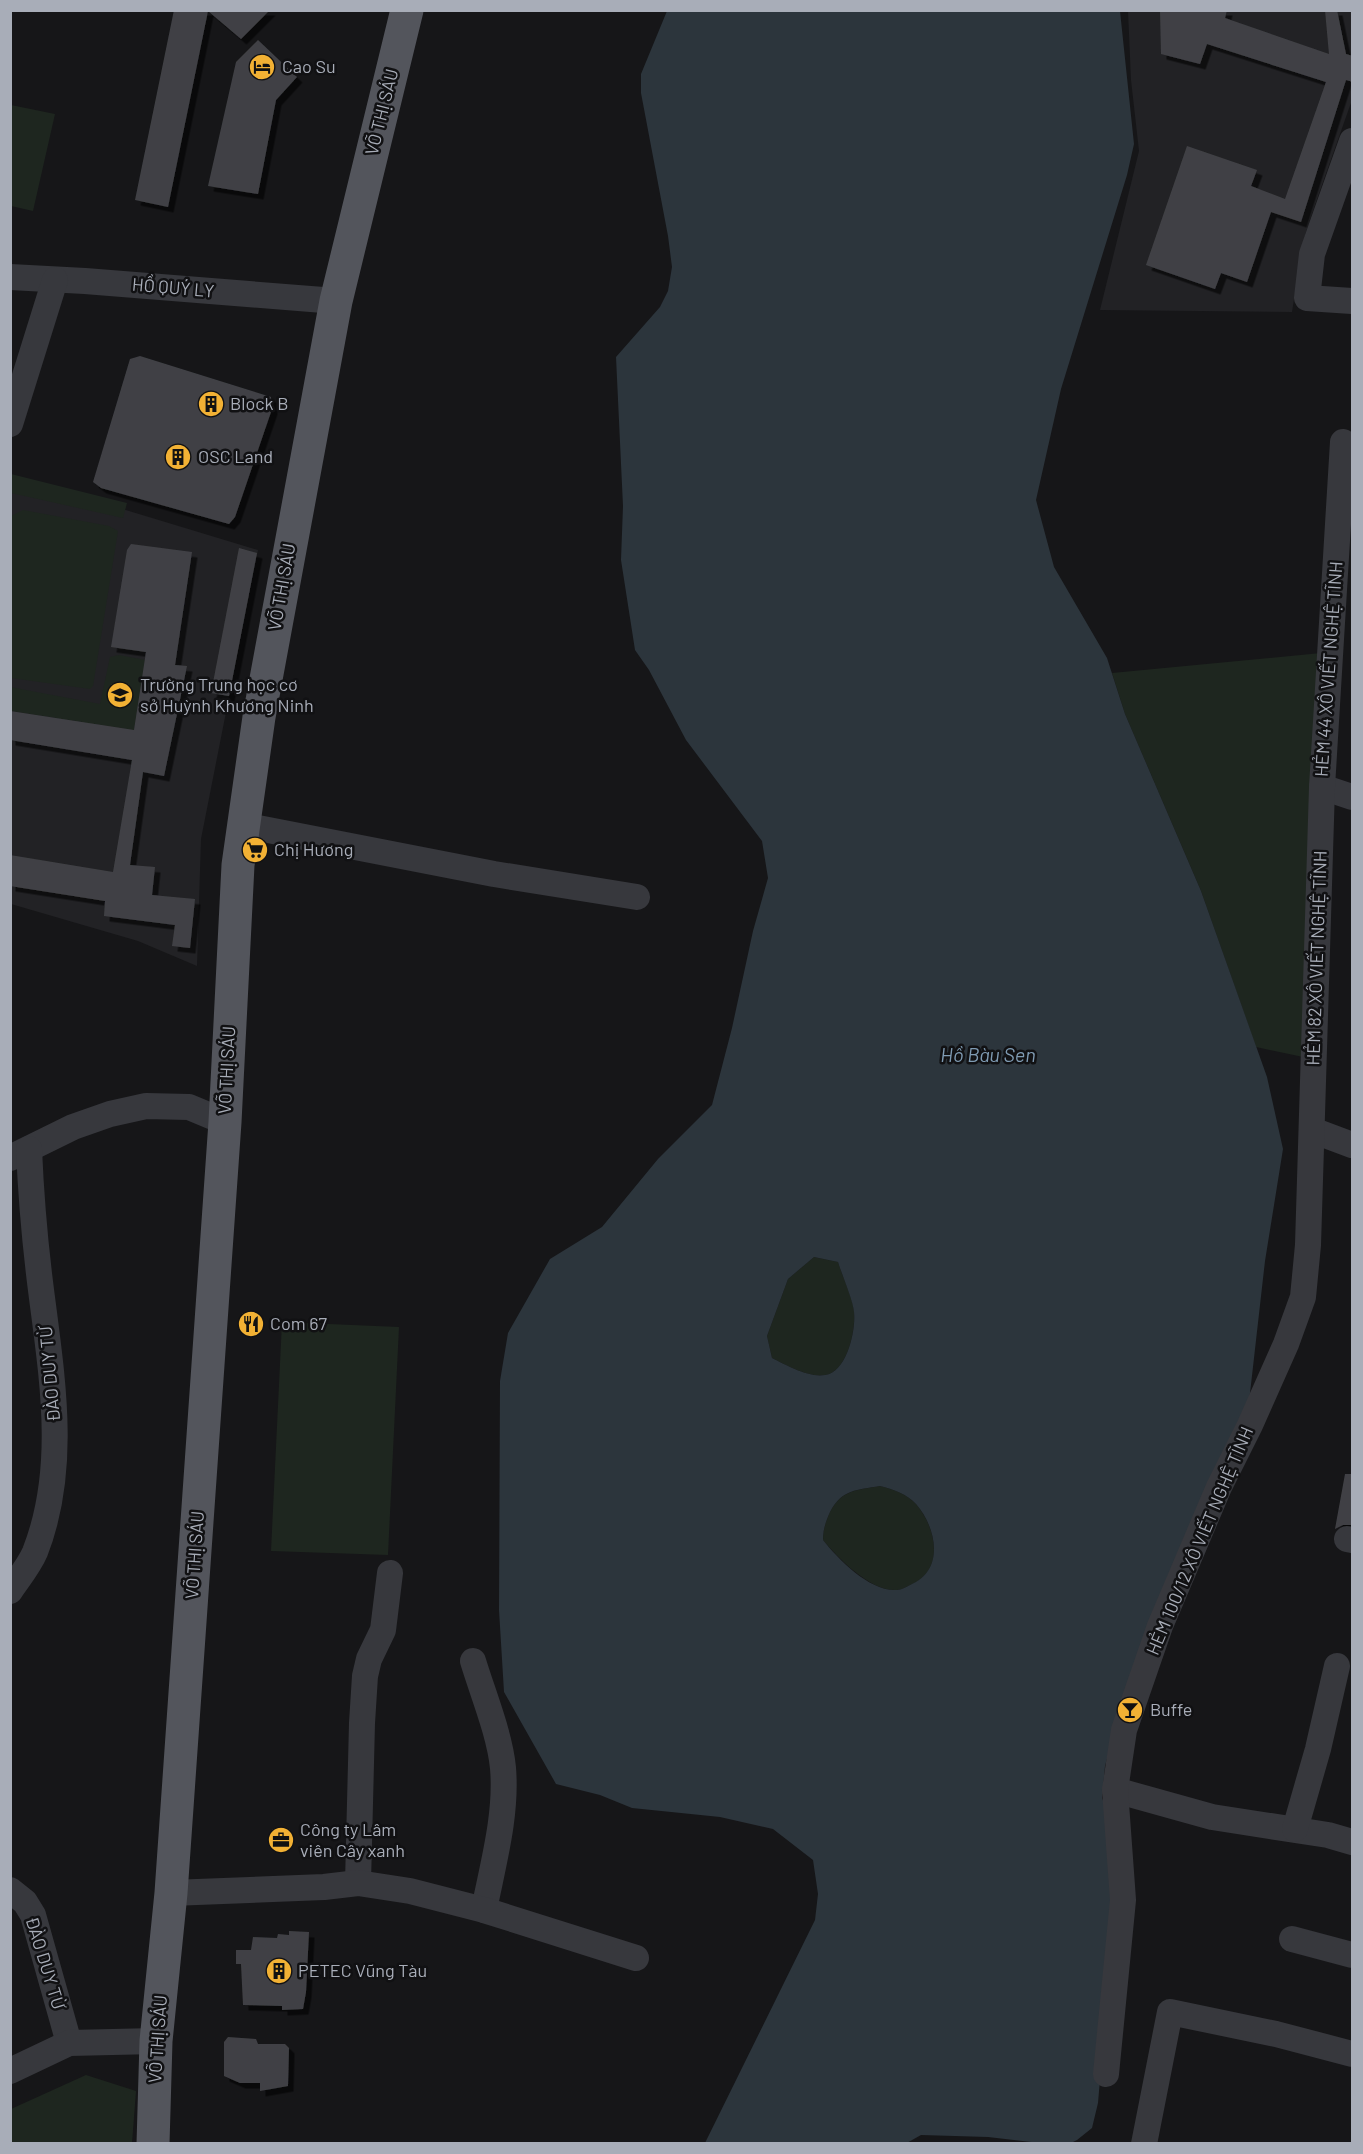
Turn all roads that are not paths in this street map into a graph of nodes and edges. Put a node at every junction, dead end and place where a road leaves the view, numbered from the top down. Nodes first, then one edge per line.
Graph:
1 (407, 10) edge
2 (1353, 141) edge
3 (10, 277) edge
4 (55, 280) junction
5 (1353, 300) edge
6 (336, 301) junction
7 (10, 424) edge
8 (1343, 442) dead end
9 (1322, 787) junction
10 (1353, 797) edge
11 (243, 825) junction
12 (637, 897) dead end
13 (225, 1122) junction
14 (1312, 1130) junction
15 (1353, 1145) edge
16 (20, 1154) edge
17 (10, 1172) edge
18 (1303, 1297) joint
19 (390, 1573) dead end
20 (10, 1591) edge
21 (473, 1661) dead end
22 (1337, 1666) dead end
23 (1115, 1790) junction
24 (1295, 1829) junction
25 (1353, 1842) edge
26 (358, 1883) junction
27 (10, 1890) edge
28 (171, 1893) junction
29 (484, 1910) junction
30 (1292, 1939) dead end
31 (1353, 1955) edge
32 (636, 1959) dead end
33 (156, 2041) junction
34 (69, 2043) junction
35 (1353, 2054) edge
36 (10, 2071) edge
37 (1106, 2074) dead end
38 (153, 2144) edge
39 (1144, 2144) edge

1 - 6 main road, VÕ THỊ SÁU
2 - 5 street
3 - 4 street, HỒ QUÝ LY
4 - 6 street, HỒ QUÝ LY
4 - 7 street
6 - 11 main road, VÕ THỊ SÁU
8 - 9 street, HẺM 44 XÔ VIẾT NGHỆ TĨNH
9 - 10 street
9 - 14 street, HẺM 82 XÔ VIẾT NGHỆ TĨNH
11 - 12 street
11 - 13 main road, VÕ THỊ SÁU
13 - 16 street
13 - 28 main road, VÕ THỊ SÁU
14 - 15 street
14 - 18 street, HẺM 82 XÔ VIẾT NGHỆ TĨNH
16 - 17 street
16 - 20 street, ĐÀO DUY TỪ
18 - 23 street, HẺM 100/12 XÔ VIẾT NGHỆ TĨNH
19 - 26 street
21 - 29 street
22 - 24 street
23 - 24 street
23 - 37 street, HẺM 100/12 XÔ VIẾT NGHỆ TĨNH
24 - 25 street
26 - 28 street
26 - 29 street
27 - 34 street, ĐÀO DUY TỪ
28 - 33 main road, VÕ THỊ SÁU
29 - 32 street
30 - 31 street
33 - 34 street
33 - 38 main road, VÕ THỊ SÁU
34 - 36 street
35 - 39 street

